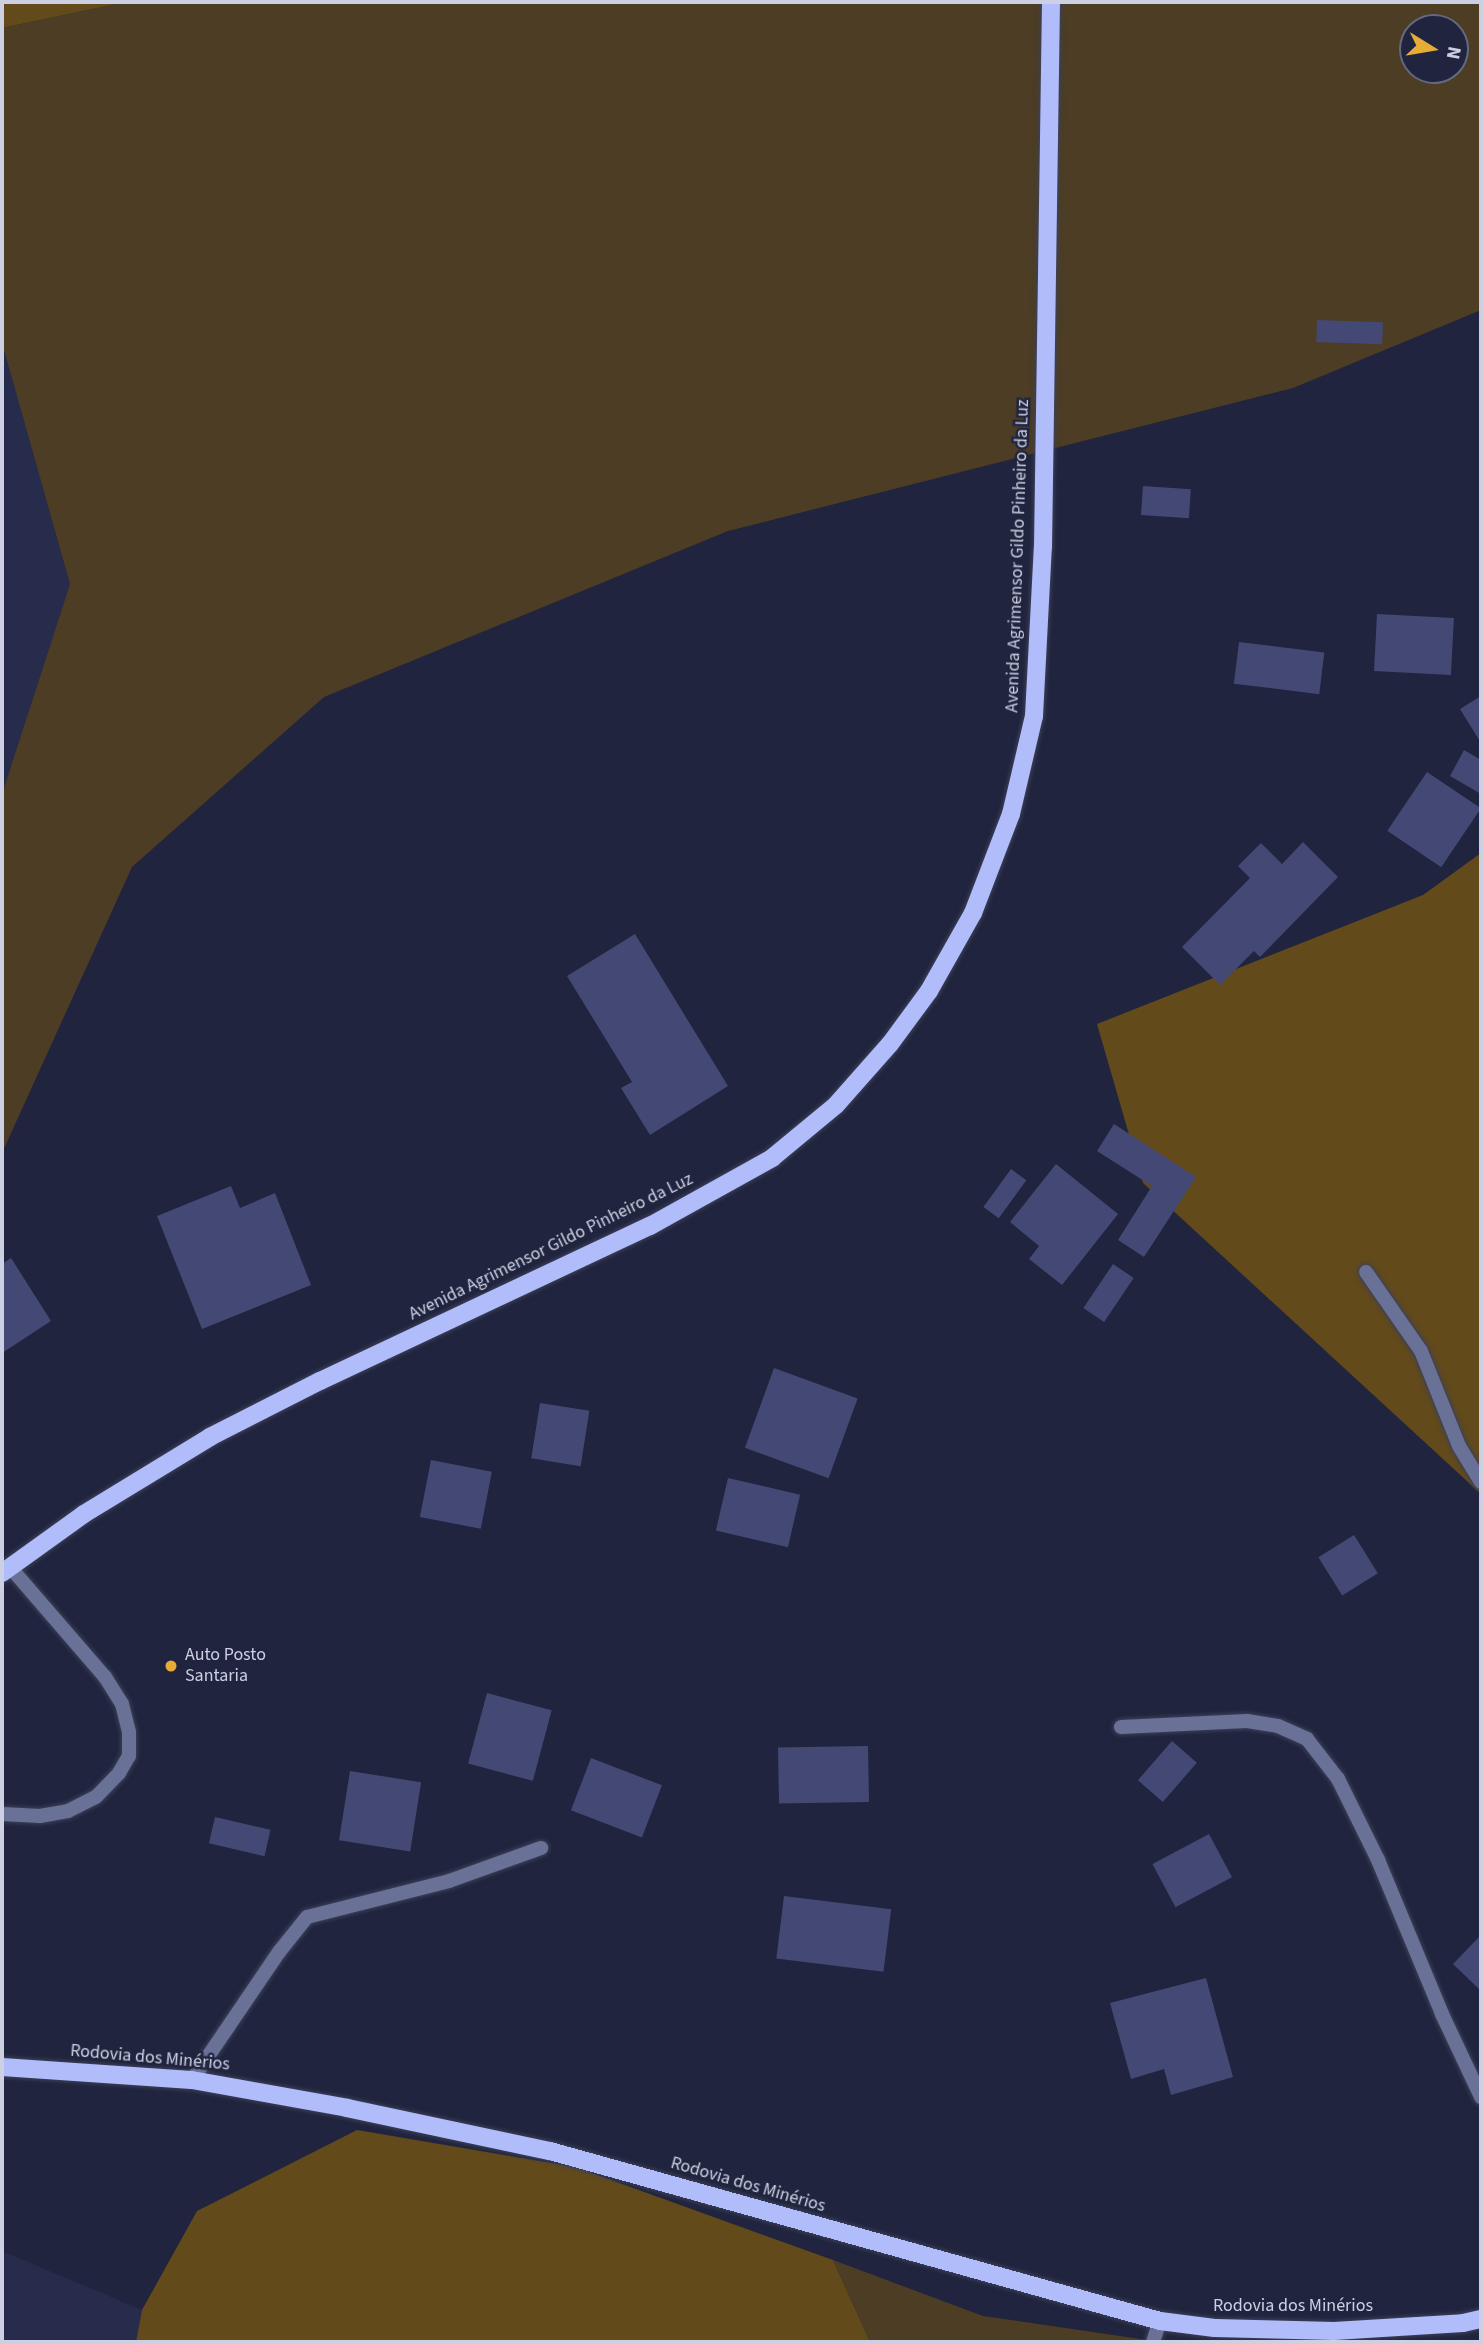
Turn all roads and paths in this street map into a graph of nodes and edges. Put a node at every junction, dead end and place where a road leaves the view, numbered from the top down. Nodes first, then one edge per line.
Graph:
1 (1051, 2) edge
2 (1366, 1272) dead end
3 (1481, 1482) edge
4 (6, 1570) edge
5 (1121, 1727) dead end
6 (2, 1814) edge
7 (541, 1848) dead end
8 (2, 2067) edge
9 (192, 2080) junction
10 (1481, 2097) edge
11 (1481, 2319) edge
12 (1160, 2321) junction
13 (1153, 2342) edge

1 - 4 main road, Avenida Agrimensor Gildo Pinheiro da Luz
2 - 3 street
4 - 6 street
5 - 10 street
7 - 9 street
8 - 9 main road, Rodovia dos Minérios
9 - 12 main road, Rodovia dos Minérios
11 - 12 main road, Rodovia dos Minérios
12 - 13 street

